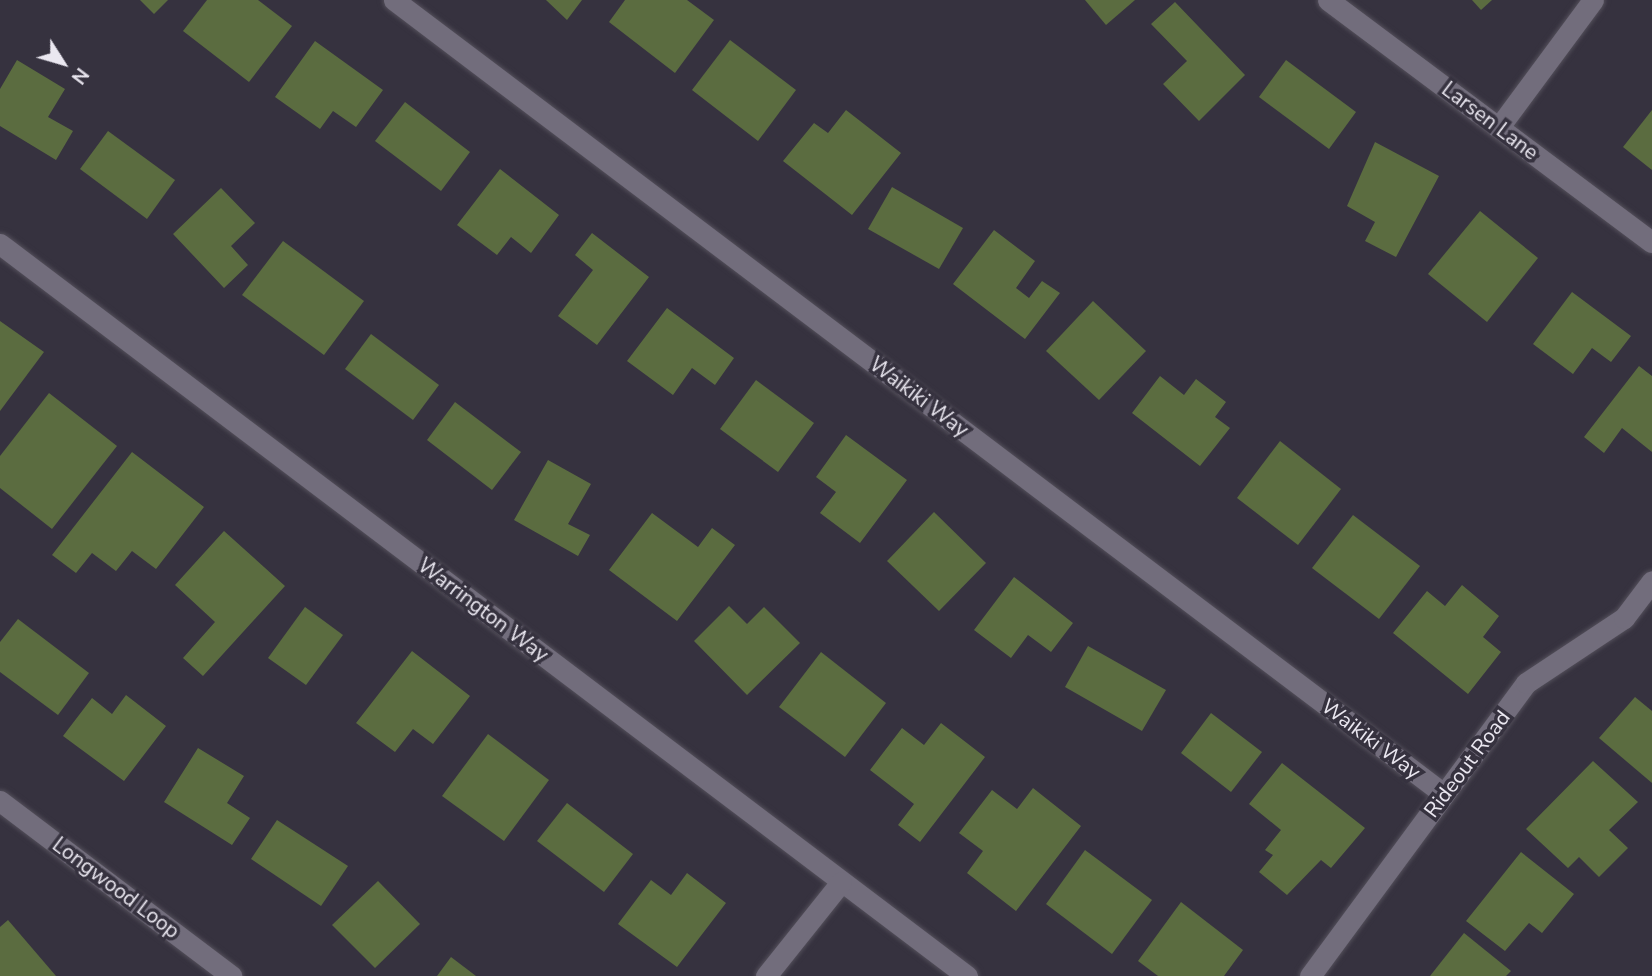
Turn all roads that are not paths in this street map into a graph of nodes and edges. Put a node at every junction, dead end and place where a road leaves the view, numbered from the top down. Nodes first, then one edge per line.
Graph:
1 (394, 0) edge
2 (1328, 0) edge
3 (1593, 0) edge
4 (1499, 127) junction
5 (1652, 242) edge
6 (0, 244) edge
7 (1652, 581) edge
8 (1444, 794) junction
9 (0, 801) edge
10 (841, 882) junction
11 (231, 976) edge
12 (766, 976) edge
13 (967, 976) edge
14 (1310, 976) edge

1 - 8 street, Waikiki Way
2 - 4 street, Larsen Lane
3 - 4 street
4 - 5 street, Larsen Lane
6 - 10 street, Warrington Way
7 - 8 street, Rideout Road
8 - 14 street, Rideout Road
9 - 11 street, Longwood Loop
10 - 12 street
10 - 13 street, Warrington Way

